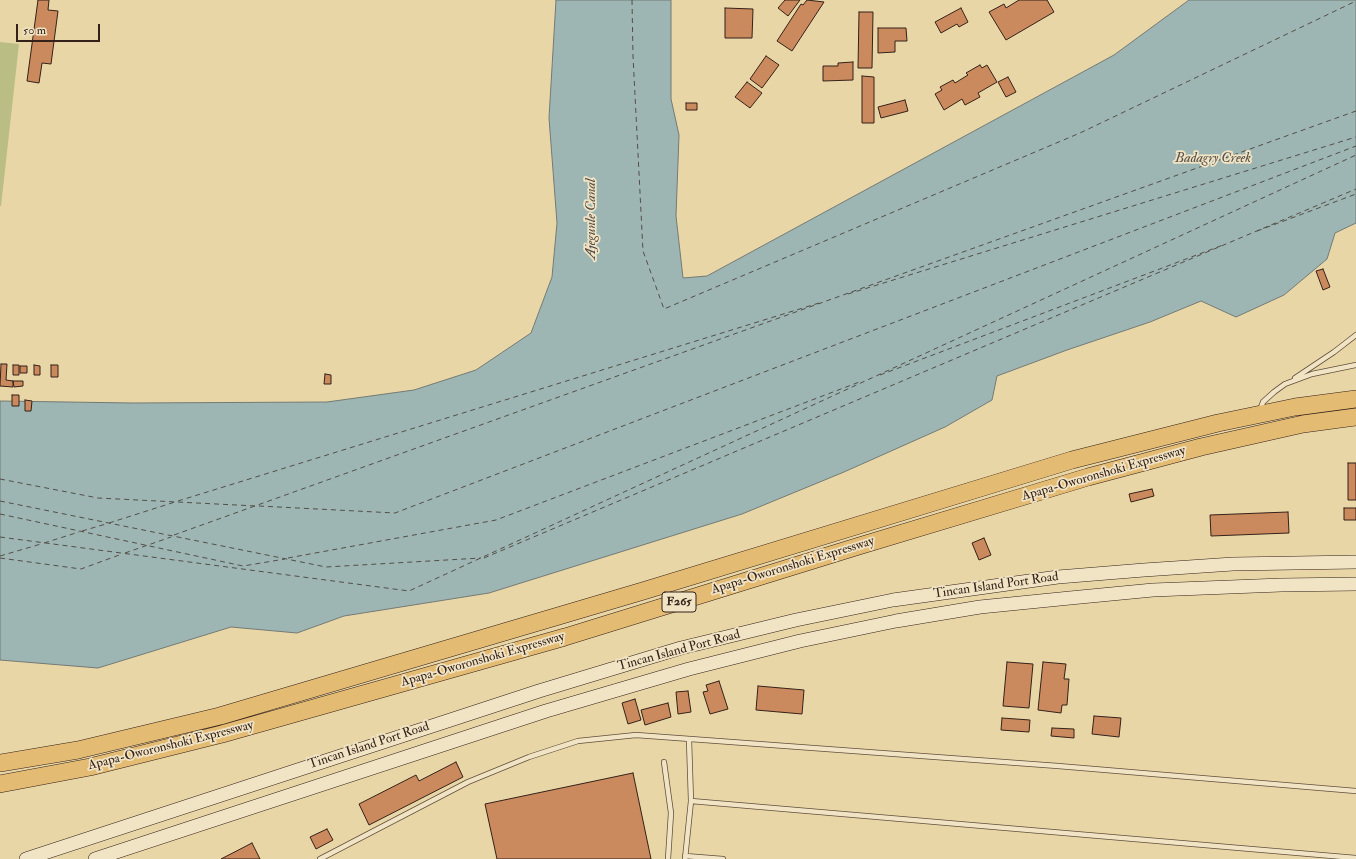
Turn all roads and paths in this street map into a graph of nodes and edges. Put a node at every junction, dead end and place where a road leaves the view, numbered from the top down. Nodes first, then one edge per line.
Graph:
1 (1356, 335) edge
2 (1356, 365) edge
3 (1285, 384) junction
4 (1356, 399) edge
5 (1258, 415) junction
6 (1356, 417) edge
7 (1356, 562) edge
8 (1356, 584) edge
9 (690, 740) junction
10 (664, 762) dead end
11 (0, 763) edge
12 (0, 784) edge
13 (1356, 791) edge
14 (691, 801) junction
15 (685, 857) edge
16 (1356, 858) edge
17 (26, 859) edge
18 (95, 859) edge
19 (320, 859) edge
20 (668, 859) edge
21 (723, 859) edge

1 - 3 lane
2 - 3 lane
3 - 5 lane
4 - 5 highway, Apapa-Oworonshoki Expressway / F265
5 - 11 highway, Apapa-Oworonshoki Expressway / F265
6 - 12 highway, Apapa-Oworonshoki Expressway / F265
7 - 17 street, Tincan Island Port Road
8 - 18 street, Tincan Island Port Road
9 - 13 lane
9 - 14 lane
9 - 19 lane
10 - 20 lane
14 - 15 lane
14 - 16 lane
15 - 21 lane

